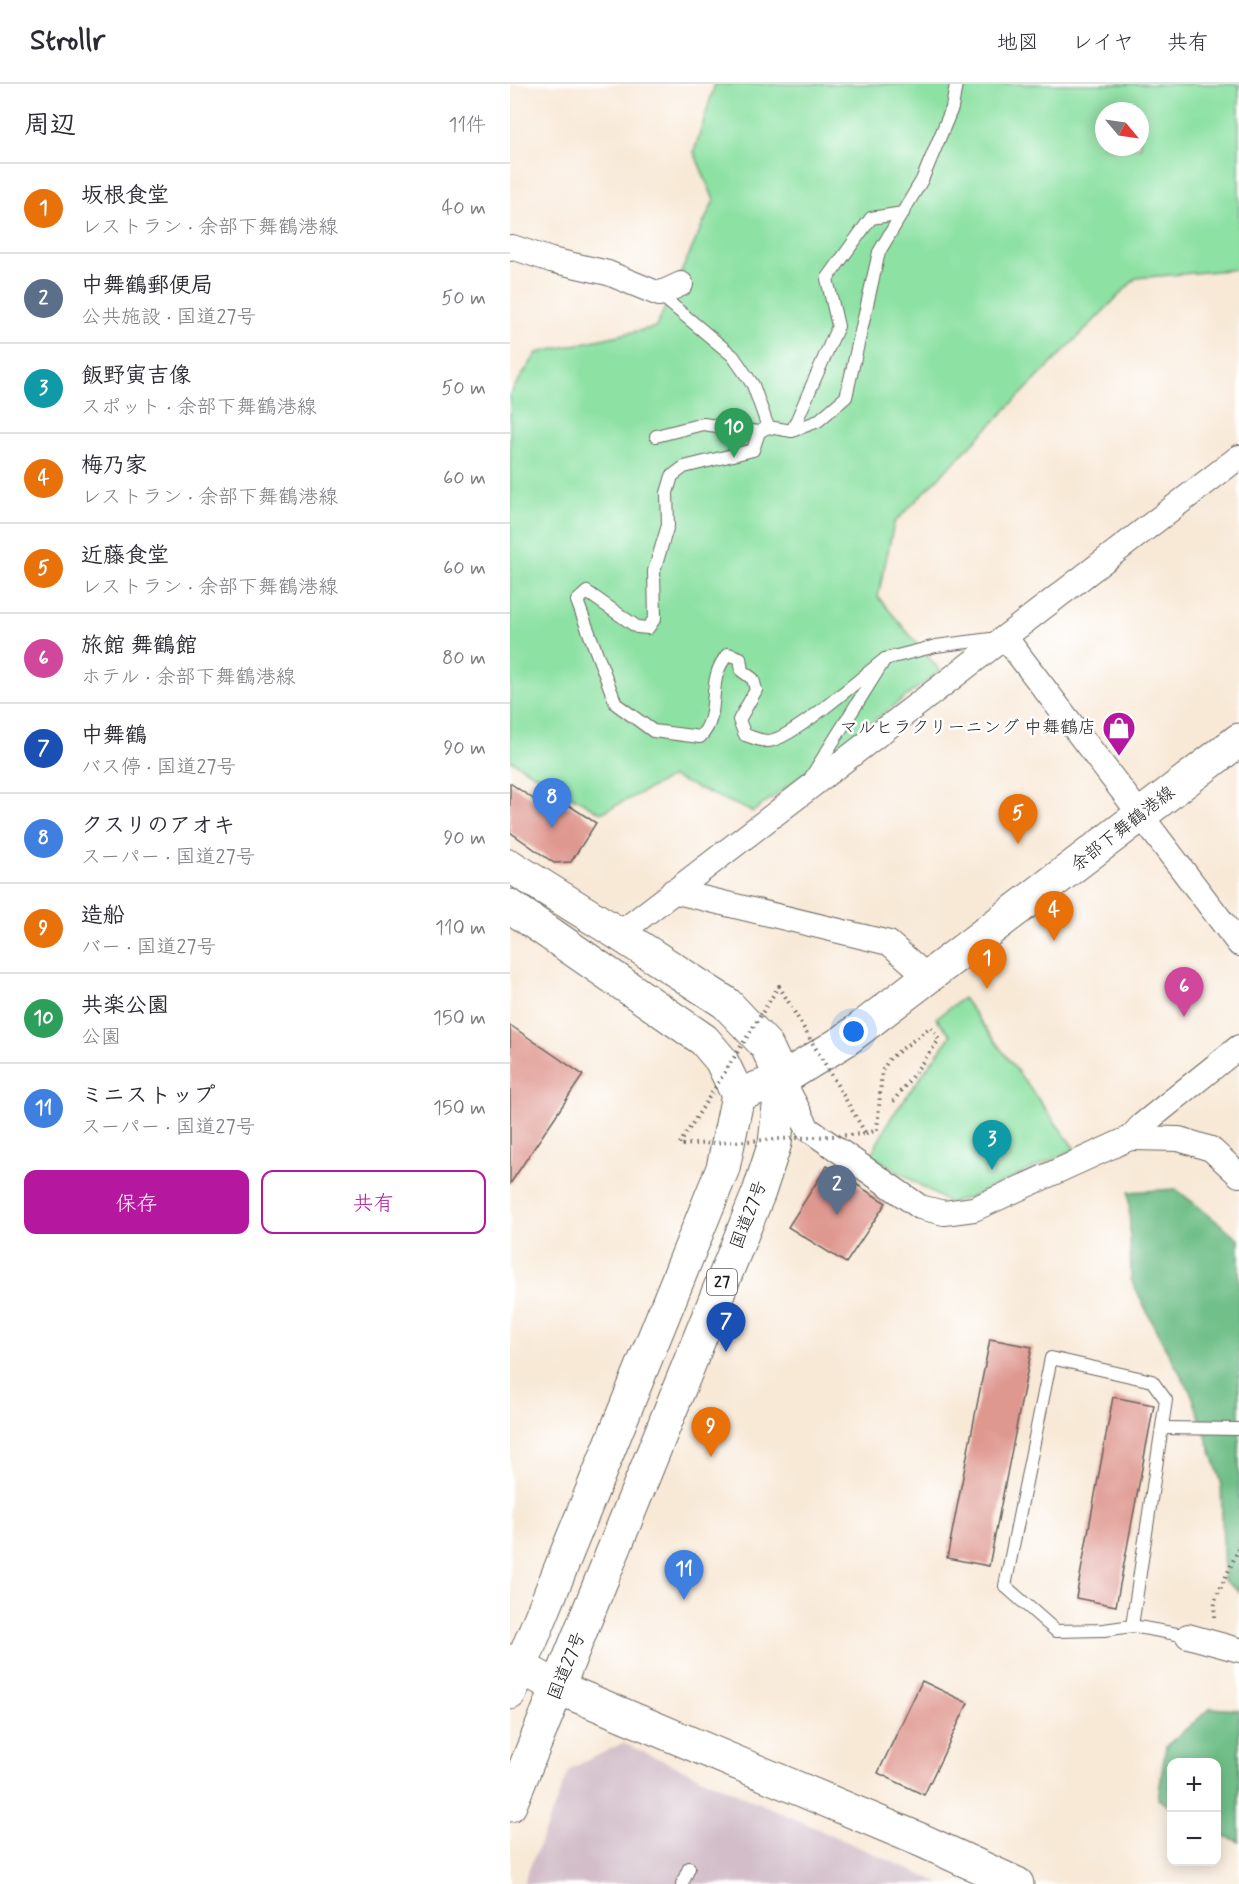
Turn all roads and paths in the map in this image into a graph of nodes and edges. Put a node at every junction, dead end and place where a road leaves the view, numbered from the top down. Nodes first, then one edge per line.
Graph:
1 (956, 84) edge
2 (903, 213) junction
3 (510, 249) edge
4 (681, 284) dead end
5 (659, 294) junction
6 (764, 430) junction
7 (792, 431) junction
8 (656, 436) dead end
9 (1239, 457) edge
10 (1005, 637) junction
11 (885, 659) junction
12 (1239, 740) edge
13 (799, 796) junction
14 (1142, 814) junction
15 (510, 866) edge
16 (674, 891) junction
17 (510, 906) edge
18 (619, 934) junction
19 (1239, 944) edge
20 (928, 978) junction
21 (1239, 1047) edge
22 (782, 1079) junction
23 (738, 1095) junction
24 (892, 1103) dead end
25 (866, 1134) junction
26 (1130, 1138) junction
27 (1239, 1175) edge
28 (1162, 1428) junction
29 (1239, 1429) edge
30 (1239, 1548) edge
31 (1132, 1626) junction
32 (1188, 1636) joint
33 (1212, 1642) junction
34 (1239, 1650) edge
35 (514, 1673) edge
36 (559, 1688) junction
37 (510, 1805) edge
38 (689, 1868) dead end
39 (682, 1884) edge
40 (1017, 1884) edge

1 - 2 lane
2 - 7 lane
2 - 7 lane
3 - 5 street
4 - 5 street
5 - 6 lane
6 - 7 lane
6 - 8 lane
6 - 11 lane
9 - 10 street
10 - 11 lane
10 - 13 street
10 - 14 street
11 - 13 lane
12 - 14 main road, 余部下舞鶴港線
13 - 16 street
14 - 19 street
14 - 20 main road, 余部下舞鶴港線
15 - 18 main road
16 - 18 street
16 - 20 street
17 - 23 main road
18 - 22 main road
20 - 22 main road, 余部下舞鶴港線
21 - 26 street
22 - 23 main road, 余部下舞鶴港線
22 - 26 street
22 - 36 main road, 国道27号 / 27
23 - 35 main road, 27
24 - 25 path
25 - 25 path, bridge
26 - 27 street
28 - 29 lane
28 - 31 lane
28 - 31 lane
30 - 33 path
31 - 32 lane
32 - 33 street
33 - 34 street
35 - 36 main road
36 - 37 main road, 国道27号 / 27
36 - 40 main road
38 - 39 lane

